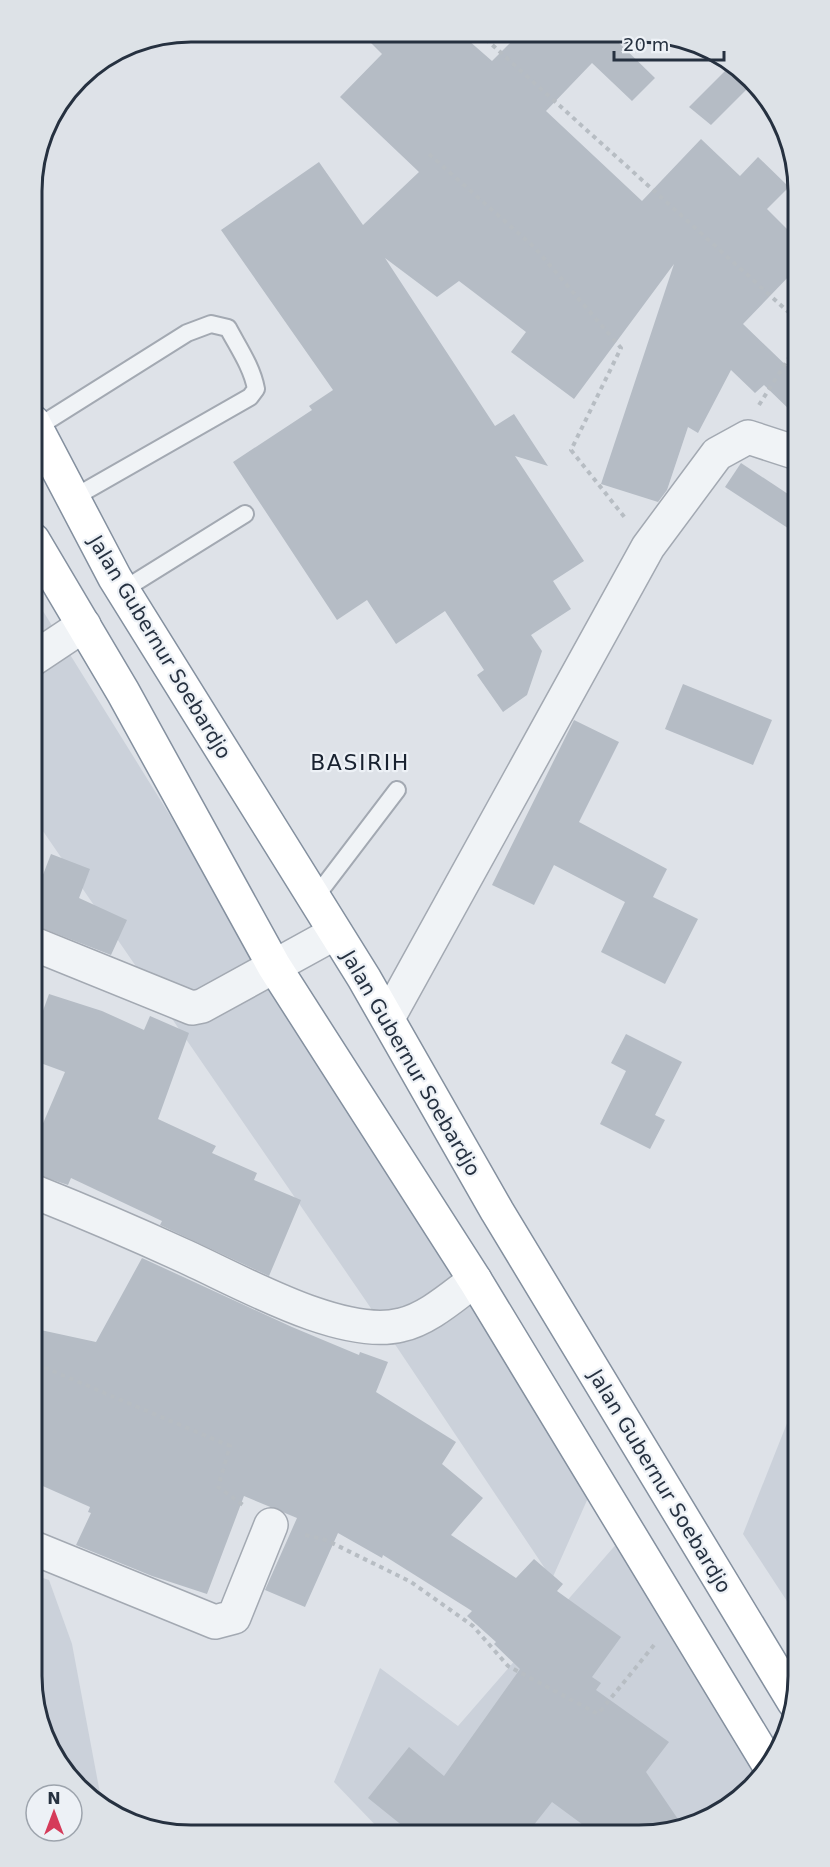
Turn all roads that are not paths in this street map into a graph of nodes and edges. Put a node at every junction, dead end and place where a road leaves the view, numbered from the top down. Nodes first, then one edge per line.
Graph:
1 (42, 420) edge
2 (42, 440) edge
3 (788, 450) edge
4 (73, 498) junction
5 (245, 514) dead end
6 (42, 555) edge
7 (123, 590) junction
8 (84, 624) junction
9 (42, 653) edge
10 (397, 790) dead end
11 (314, 898) junction
12 (335, 933) junction
13 (42, 947) edge
14 (274, 966) junction
15 (388, 1018) junction
16 (42, 1195) edge
17 (475, 1280) junction
18 (271, 1525) road end
19 (42, 1551) edge
20 (787, 1691) edge
21 (764, 1757) edge

1 - 4 lane
2 - 4 highway, Jalan Gubernur Soebardjo
3 - 15 street
4 - 7 highway, Jalan Gubernur Soebardjo
5 - 7 lane
6 - 8 highway
7 - 11 highway, Jalan Gubernur Soebardjo
8 - 9 street
8 - 14 highway
10 - 11 lane
11 - 12 highway, Jalan Gubernur Soebardjo
12 - 14 street
12 - 15 highway, Jalan Gubernur Soebardjo
13 - 14 street
14 - 17 highway
15 - 20 highway, Jalan Gubernur Soebardjo
16 - 17 street
17 - 21 highway
18 - 19 street

